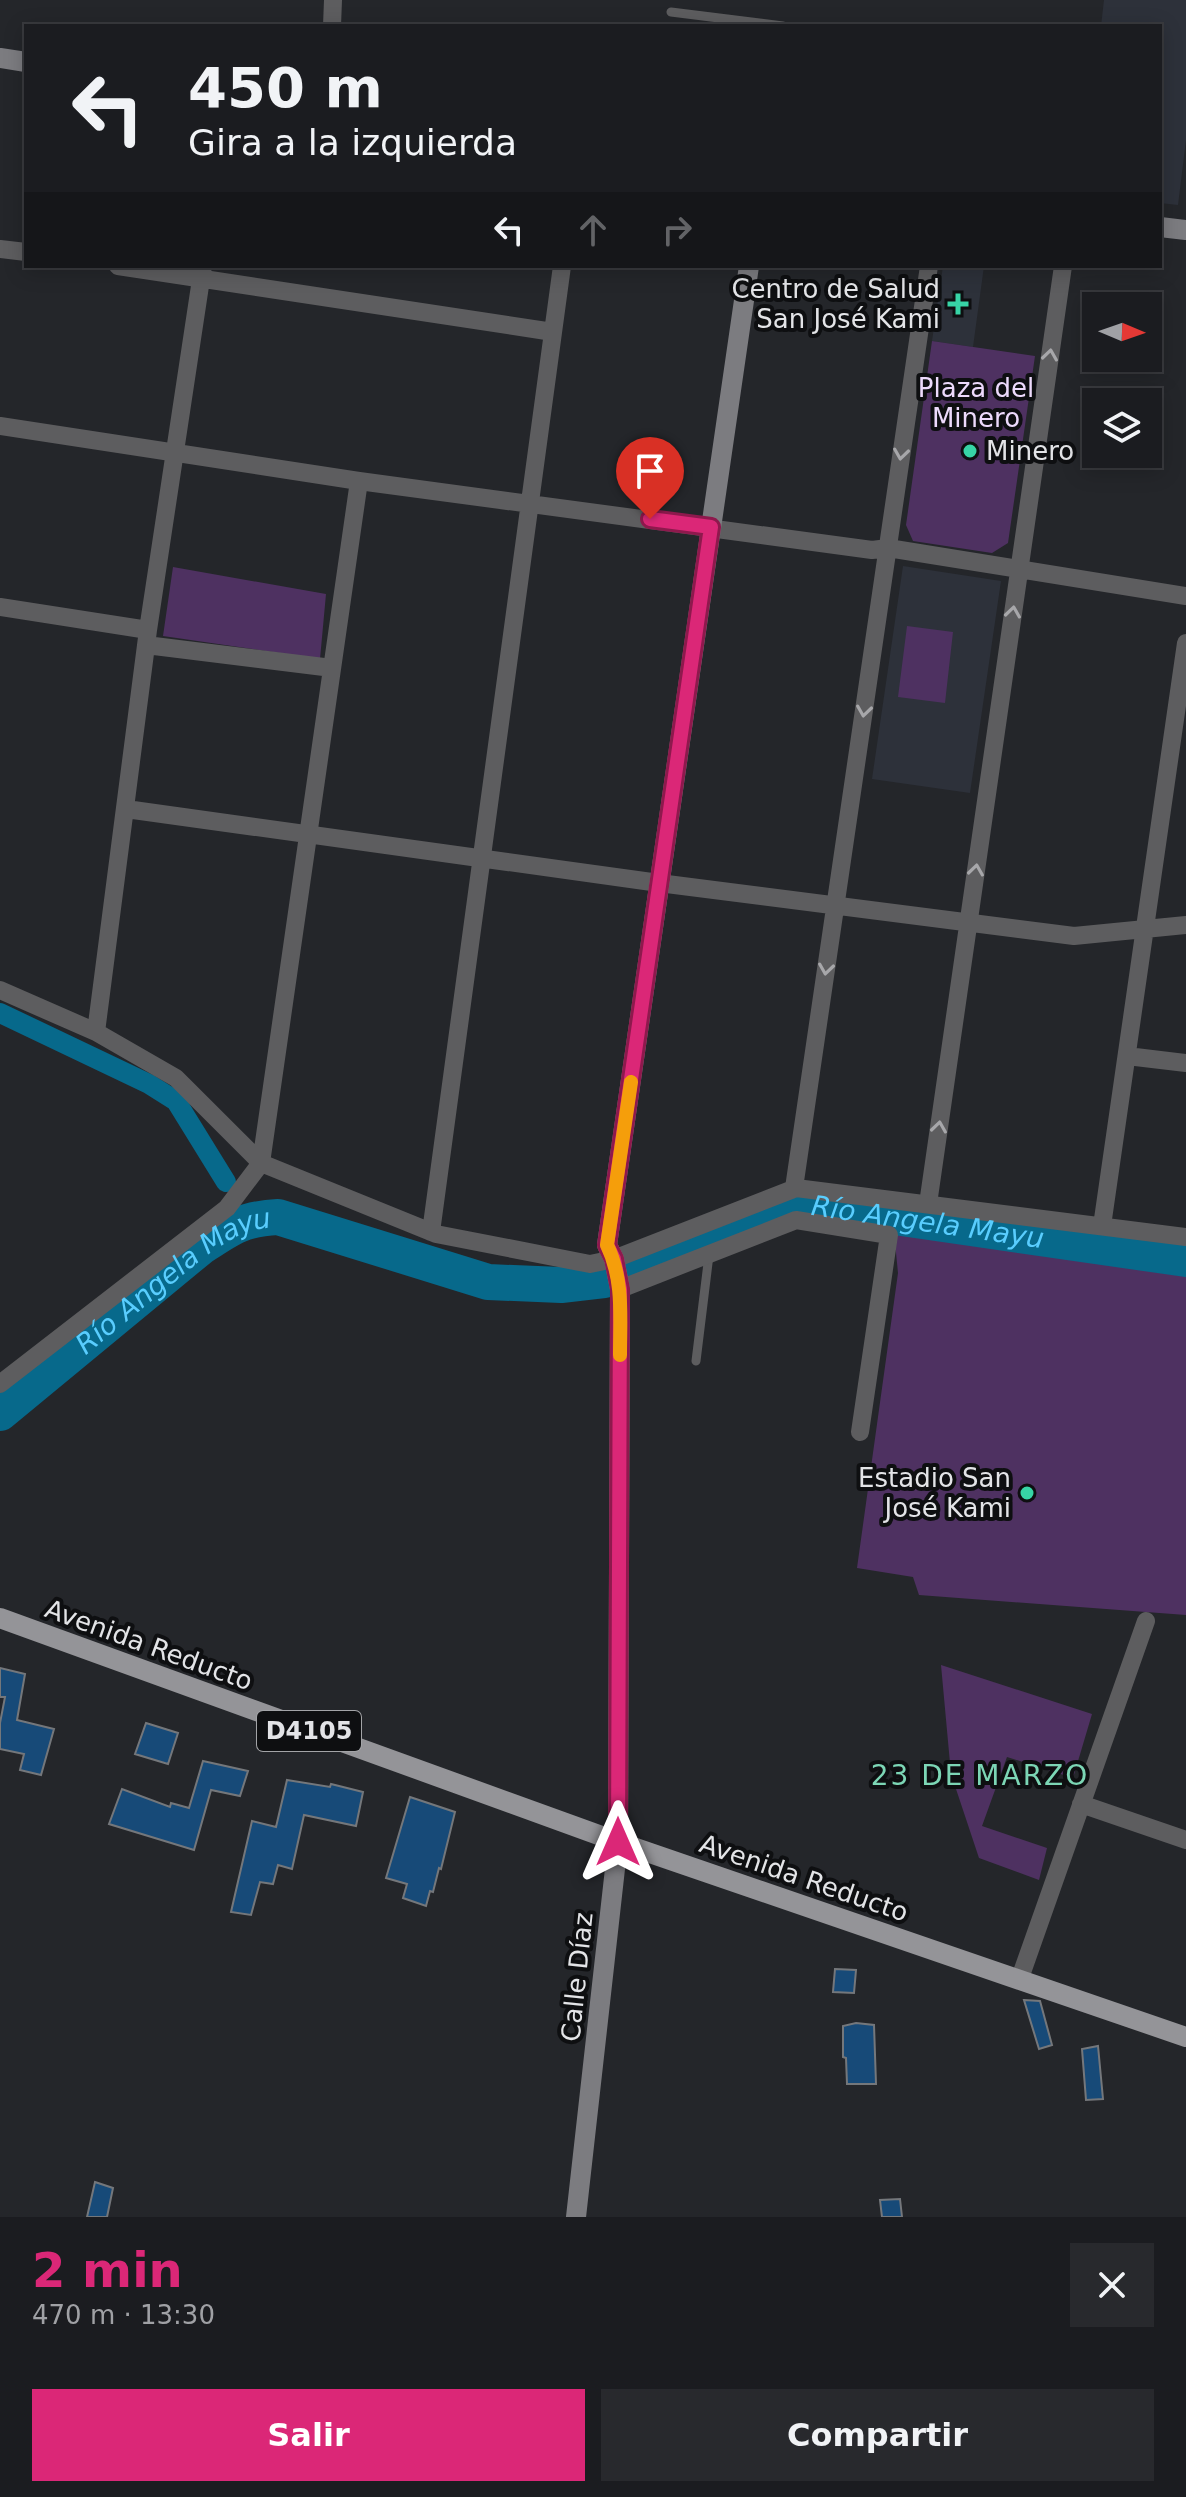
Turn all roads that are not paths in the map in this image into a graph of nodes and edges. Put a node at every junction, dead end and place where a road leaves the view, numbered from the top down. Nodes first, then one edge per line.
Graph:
1 (333, 0) edge
2 (671, 12) dead end
3 (332, 24) edge
4 (767, 24) edge
5 (0, 58) edge
6 (24, 62) edge
7 (1162, 227) edge
8 (1186, 230) edge
9 (0, 249) edge
10 (24, 252) edge
11 (146, 268) edge
12 (562, 268) edge
13 (749, 268) edge
14 (929, 268) edge
15 (1063, 268) edge
16 (202, 272) edge
17 (553, 332) junction
18 (0, 426) edge
19 (176, 453) junction
20 (359, 481) junction
21 (530, 503) junction
22 (711, 527) junction
23 (888, 548) junction
24 (1019, 569) junction
25 (1186, 596) edge
26 (0, 607) edge
27 (147, 637) junction
28 (1186, 643) edge
29 (332, 668) junction
30 (1178, 751) edge
31 (126, 809) junction
32 (308, 833) junction
33 (481, 857) junction
34 (659, 883) junction
35 (835, 906) junction
36 (968, 924) junction
37 (1186, 925) edge
38 (1145, 929) junction
39 (0, 990) edge
40 (96, 1032) junction
41 (1127, 1056) junction
42 (1186, 1063) edge
43 (261, 1163) junction
44 (794, 1188) junction
45 (928, 1204) junction
46 (1102, 1226) junction
47 (431, 1232) junction
48 (1186, 1237) edge
49 (709, 1255) junction
50 (614, 1259) junction
51 (620, 1289) junction
52 (696, 1361) dead end
53 (0, 1384) edge
54 (860, 1432) dead end
55 (0, 1618) edge
56 (1146, 1621) dead end
57 (1081, 1804) junction
58 (1186, 1840) edge
59 (618, 1842) junction
60 (1020, 1978) junction
61 (1186, 2037) edge
62 (576, 2217) edge

1 - 3 street
2 - 4 lane
5 - 6 street
7 - 8 street
9 - 10 street
11 - 16 street
12 - 17 street
13 - 22 street, Calle Díaz
14 -> 23 street
24 -> 15 street
16 - 17 street
16 - 19 street
17 - 21 street
18 - 19 street
19 - 20 street
19 - 27 street
20 - 21 street
20 - 29 street
21 - 22 street
21 - 33 street
22 - 23 street
22 - 34 street, Calle Díaz
23 - 24 street
23 -> 35 street
24 - 25 street
36 -> 24 street
26 - 27 street
27 - 29 street
27 - 31 street
28 - 30 street
29 - 32 street
30 - 38 street
31 - 32 street
31 - 40 street
32 - 33 street
32 - 43 street
33 - 34 street
33 - 47 street
34 - 35 street
34 - 50 street, Calle Díaz
35 - 36 street
35 -> 44 street
36 - 38 street
45 -> 36 street
37 - 38 street
38 - 41 street
39 - 40 street
40 - 43 street
41 - 42 street
41 - 46 street
43 - 47 street
43 - 53 street
44 - 45 street
44 - 50 street
45 - 46 street
46 - 48 street
47 - 50 street
49 - 51 street
49 - 52 lane
49 - 54 street
50 - 51 street, Calle Díaz
51 - 59 street, Calle Díaz
55 - 59 main road, Avenida Reducto / D4105
56 - 57 street
57 - 58 street
57 - 60 street
59 - 60 main road, Avenida Reducto / D4105
59 - 62 street, Calle Díaz
60 - 61 main road, Avenida Reducto / D4105

